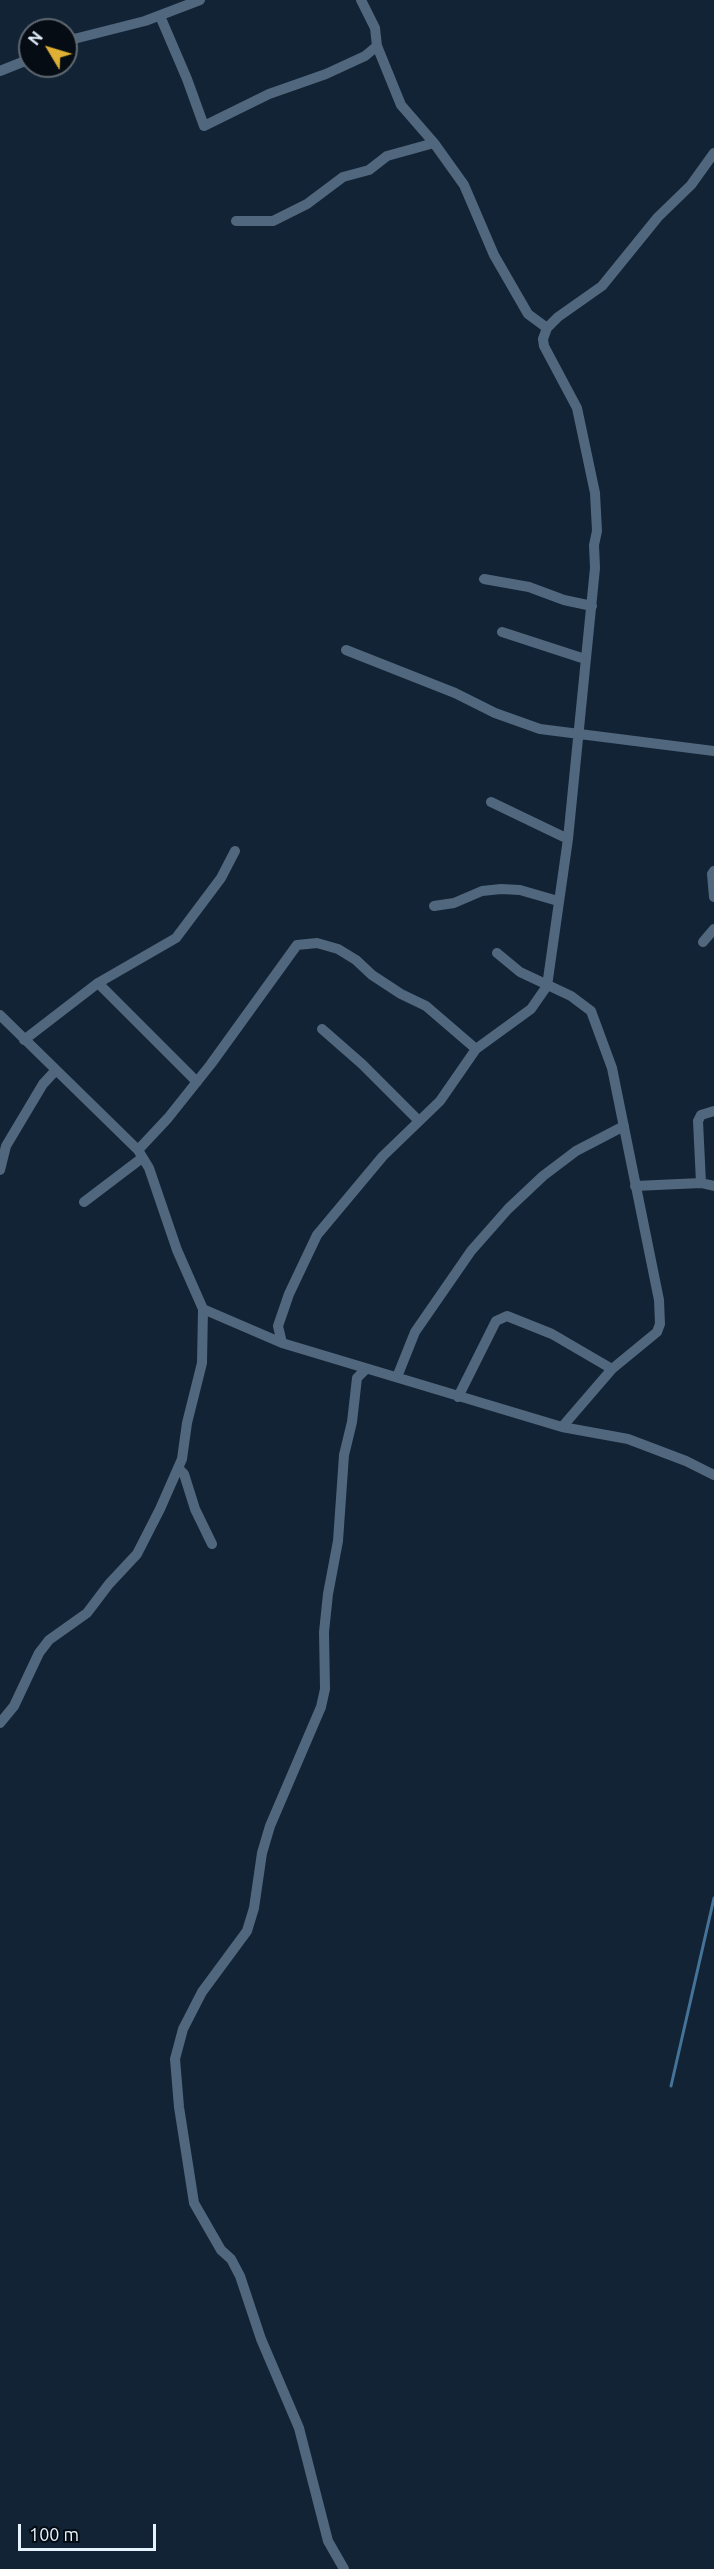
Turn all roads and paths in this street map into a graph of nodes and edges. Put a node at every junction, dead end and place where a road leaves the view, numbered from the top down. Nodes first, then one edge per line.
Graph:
1 (200, 0) edge
2 (361, 0) edge
3 (160, 16) junction
4 (78, 38) edge
5 (378, 46) junction
6 (18, 64) edge
7 (0, 71) edge
8 (434, 143) junction
9 (714, 153) edge
10 (236, 220) dead end
11 (547, 328) junction
12 (484, 579) dead end
13 (592, 606) junction
14 (502, 632) dead end
15 (346, 650) dead end
16 (585, 659) junction
17 (580, 734) junction
18 (714, 751) edge
19 (491, 802) dead end
20 (568, 839) junction
21 (235, 851) dead end
22 (714, 871) edge
23 (714, 897) edge
24 (558, 901) junction
25 (434, 906) dead end
26 (714, 929) edge
27 (703, 942) dead end
28 (497, 953) dead end
29 (98, 983) junction
30 (547, 986) junction
31 (0, 1015) edge
32 (322, 1029) dead end
33 (24, 1040) junction
34 (476, 1049) junction
35 (56, 1070) junction
36 (197, 1082) junction
37 (714, 1111) edge
38 (419, 1121) junction
39 (624, 1126) junction
40 (140, 1154) junction
41 (0, 1170) edge
42 (701, 1183) junction
43 (635, 1186) junction
44 (714, 1186) edge
45 (84, 1202) dead end
46 (203, 1309) junction
47 (278, 1326) junction
48 (260, 1335) junction
49 (282, 1343) junction
50 (612, 1369) junction
51 (361, 1374) junction
52 (396, 1377) junction
53 (458, 1396) junction
54 (562, 1428) junction
55 (178, 1469) junction
56 (714, 1475) edge
57 (212, 1544) dead end
58 (0, 1723) edge
59 (344, 2569) edge

1 - 3 street
2 - 5 street
3 - 4 street
3 - 5 street
5 - 8 street
6 - 7 street
8 - 10 street
8 - 11 street
9 - 11 street
11 - 13 street
12 - 13 street
13 - 16 street
14 - 16 street
15 - 17 street
16 - 17 street
17 - 18 street
17 - 20 street
19 - 20 street
20 - 24 street
21 - 29 street
22 - 23 street
24 - 25 street
24 - 30 street
26 - 27 street
28 - 30 street
29 - 33 street
29 - 36 street
30 - 34 street
30 - 39 street
31 - 33 street
32 - 38 street
33 - 35 street
34 - 36 street
34 - 38 street
35 - 40 street
35 - 41 street
36 - 40 street
37 - 42 street
38 - 47 street
39 - 43 street
39 - 52 street
40 - 45 street
40 - 46 street
42 - 43 street
42 - 44 street
43 - 50 street
46 - 48 street
46 - 55 street
47 - 48 street
47 - 49 street
48 - 49 street
49 - 51 street
50 - 53 street
50 - 54 street
51 - 52 street
51 - 59 street
52 - 53 street
53 - 54 street
54 - 56 street
55 - 57 street
55 - 58 street

